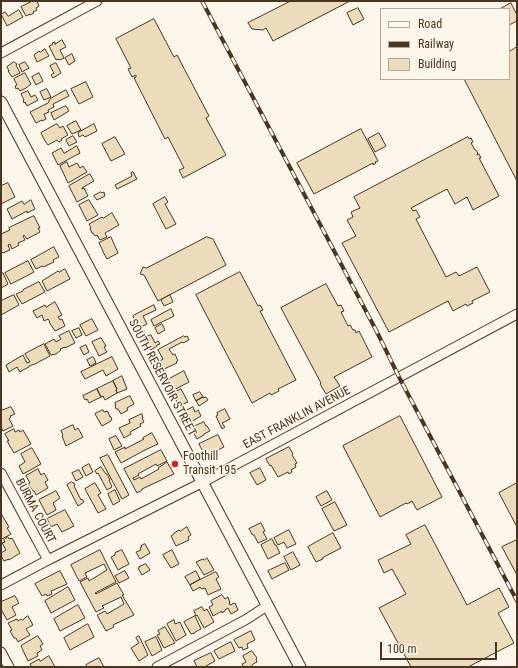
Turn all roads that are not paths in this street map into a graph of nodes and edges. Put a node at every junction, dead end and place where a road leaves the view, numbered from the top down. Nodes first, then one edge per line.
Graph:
1 (97, 1) edge
2 (1, 53) edge
3 (1, 102) edge
4 (517, 314) edge
5 (1, 473) edge
6 (203, 482) junction
7 (48, 560) junction
8 (1, 586) edge
9 (268, 605) junction
10 (1, 652) edge
11 (9, 667) edge
12 (156, 667) edge
13 (300, 667) edge

1 - 2 street
3 - 6 main road, SOUTH RESERVOIR STREET
4 - 6 street, EAST FRANKLIN AVENUE
5 - 7 street, BURMA COURT
6 - 7 street, EAST FRANKLIN AVENUE
6 - 9 main road, SOUTH RESERVOIR STREET
7 - 8 street, EAST FRANKLIN AVENUE
9 - 12 street
9 - 13 main road, SOUTH RESERVOIR STREET
10 - 11 street

